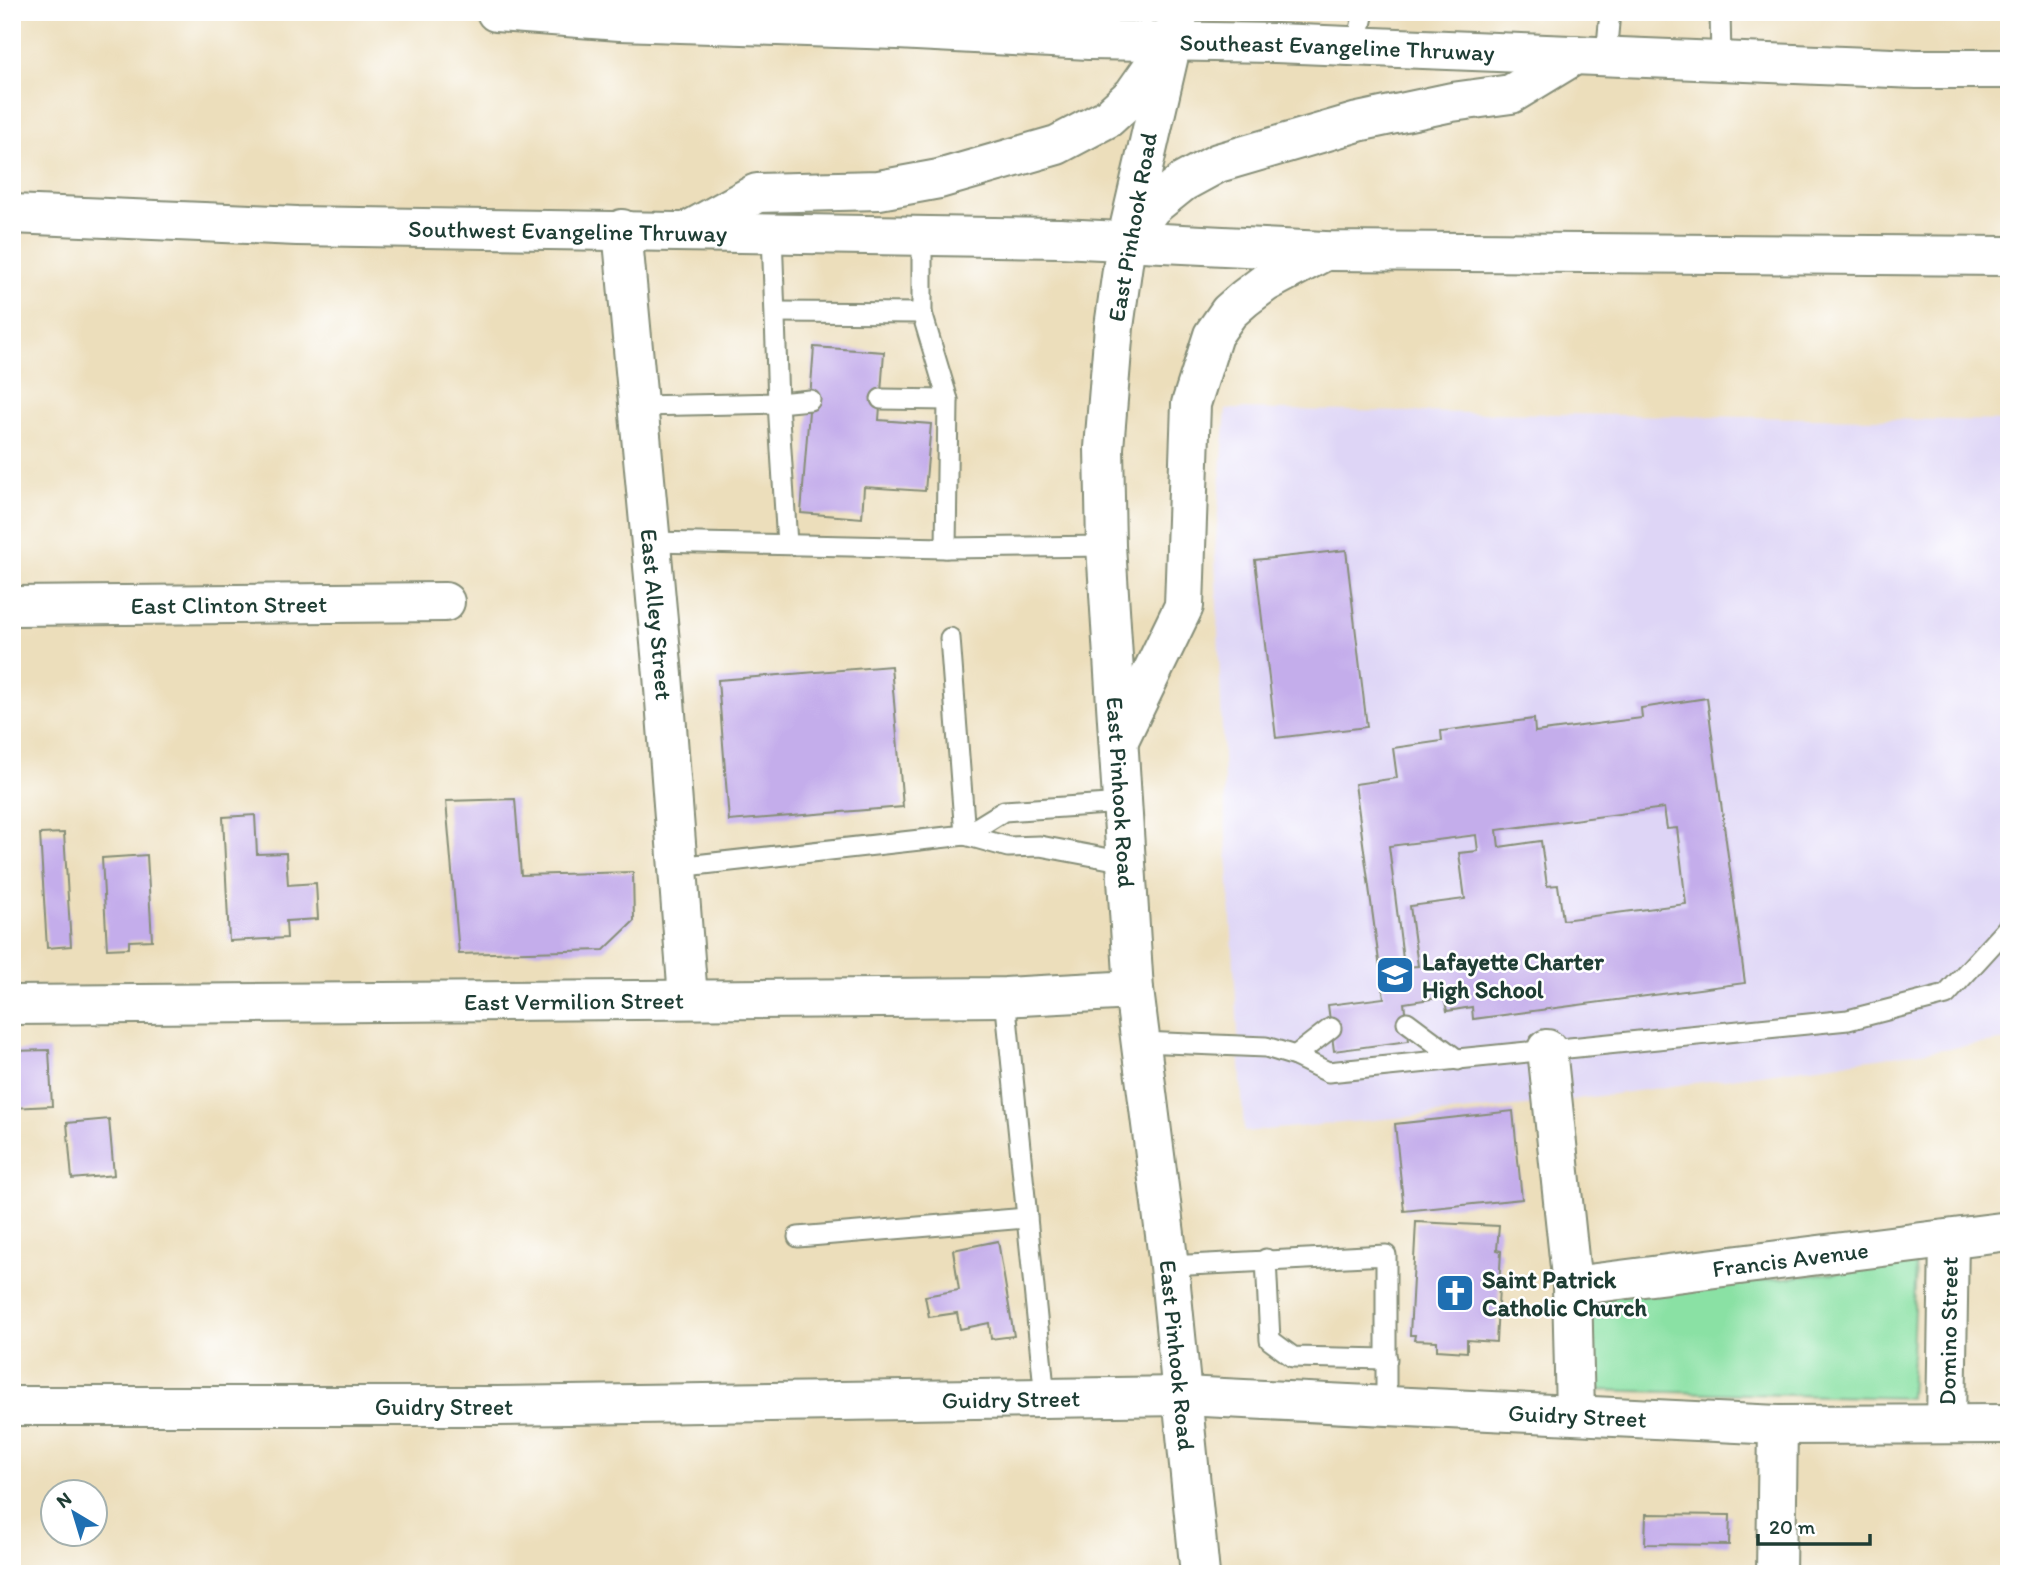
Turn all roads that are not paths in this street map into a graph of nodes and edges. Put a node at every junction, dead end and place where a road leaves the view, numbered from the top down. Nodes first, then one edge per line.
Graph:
1 (496, 12) edge
2 (1610, 12) edge
3 (1720, 12) edge
4 (898, 21) edge
5 (1023, 25) edge
6 (1175, 27) edge
7 (1360, 29) edge
8 (1590, 56) junction
9 (1721, 59) junction
10 (2009, 69) edge
11 (12, 214) edge
12 (622, 229) junction
13 (688, 231) junction
14 (772, 233) junction
15 (922, 237) junction
16 (1126, 242) junction
17 (1325, 251) junction
18 (2009, 256) edge
19 (776, 312) junction
20 (922, 313) junction
21 (881, 398) dead end
22 (810, 400) dead end
23 (948, 400) junction
24 (778, 403) junction
25 (639, 405) junction
26 (651, 542) junction
27 (787, 544) junction
28 (1107, 546) junction
29 (946, 548) junction
30 (445, 602) dead end
31 (12, 606) edge
32 (950, 638) dead end
33 (1120, 738) junction
34 (1123, 803) junction
35 (965, 835) junction
36 (1126, 862) junction
37 (677, 867) junction
38 (2009, 926) edge
39 (1134, 990) junction
40 (1005, 997) junction
41 (688, 998) junction
42 (12, 1005) edge
43 (1407, 1022) dead end
44 (1331, 1027) dead end
45 (1140, 1042) junction
46 (1547, 1049) junction
47 (1295, 1056) junction
48 (1458, 1060) junction
49 (1027, 1218) junction
50 (2009, 1231) edge
51 (798, 1237) dead end
52 (1949, 1239) junction
53 (1266, 1259) junction
54 (1169, 1266) junction
55 (1572, 1286) junction
56 (1387, 1359) junction
57 (1182, 1396) junction
58 (1045, 1398) junction
59 (1386, 1405) junction
60 (12, 1406) edge
61 (1575, 1414) junction
62 (1946, 1424) junction
63 (2009, 1424) edge
64 (1778, 1425) junction
65 (1200, 1574) edge
66 (1776, 1574) edge

1 - 4 main road, Southeast Evangeline Thruway
2 - 8 lane
3 - 9 lane
4 - 5 main road, Southeast Evangeline Thruway
5 - 6 main road, Southeast Evangeline Thruway
6 - 7 main road, Southeast Evangeline Thruway
6 - 13 main road
6 - 16 main road, East Pinhook Road
7 - 8 main road, Southeast Evangeline Thruway
8 - 9 main road, Southeast Evangeline Thruway
8 - 16 main road
9 - 10 main road, Southeast Evangeline Thruway
11 - 12 main road, Southwest Evangeline Thruway
12 - 13 main road, Southwest Evangeline Thruway
12 - 25 main road, East Alley Street
13 - 14 main road, Southwest Evangeline Thruway
14 - 15 main road, Southwest Evangeline Thruway
14 - 19 lane
15 - 16 main road, Southwest Evangeline Thruway
15 - 20 lane
16 - 17 main road, Southwest Evangeline Thruway
16 - 28 main road, East Pinhook Road
17 - 18 main road, Southwest Evangeline Thruway
17 - 33 main road
19 - 20 lane
19 - 24 lane
20 - 23 lane
21 - 23 lane
22 - 24 lane
23 - 29 lane
24 - 25 lane
24 - 27 lane
25 - 26 main road, East Alley Street
26 - 27 lane
26 - 37 main road, East Alley Street
27 - 29 lane
28 - 29 lane
28 - 33 main road, East Pinhook Road
30 - 31 main road, East Clinton Street
32 - 35 lane
33 - 34 main road, East Pinhook Road
34 - 35 lane
34 - 36 main road, East Pinhook Road
35 - 36 lane
35 - 37 lane
36 - 39 main road, East Pinhook Road
37 - 41 main road, East Alley Street
38 - 46 lane
39 - 40 main road, East Vermilion Street
39 - 45 main road, East Pinhook Road
40 - 41 main road, East Vermilion Street
40 - 49 lane
41 - 42 main road, East Vermilion Street
43 - 48 lane
44 - 47 lane
45 - 47 lane
45 - 54 main road, East Pinhook Road
46 - 48 lane
46 - 55 main road
47 - 48 lane
49 - 51 lane
49 - 58 lane
50 - 52 main road, Francis Avenue
52 - 55 main road, Francis Avenue
52 - 62 main road, Domino Street
53 - 54 lane
53 - 56 lane
53 - 56 lane
54 - 57 main road, East Pinhook Road
55 - 61 main road
56 - 59 lane
57 - 58 main road, Guidry Street
57 - 59 main road, Guidry Street
57 - 65 main road, East Pinhook Road
58 - 60 main road, Guidry Street
59 - 61 main road, Guidry Street
61 - 64 main road, Guidry Street
62 - 63 main road, Guidry Street
62 - 64 main road, Guidry Street
64 - 66 main road

